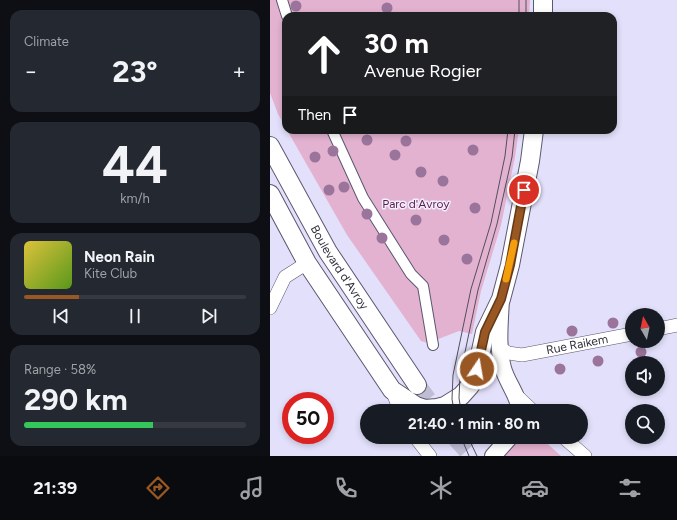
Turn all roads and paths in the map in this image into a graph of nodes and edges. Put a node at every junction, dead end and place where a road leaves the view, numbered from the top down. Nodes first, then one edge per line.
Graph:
1 (282, 0) edge
2 (544, 0) edge
3 (286, 12) edge
4 (543, 12) edge
5 (334, 134) edge
6 (533, 134) edge
7 (270, 146) edge
8 (270, 194) edge
9 (307, 263) junction
10 (501, 299) junction
11 (270, 308) edge
12 (677, 325) edge
13 (665, 328) edge
14 (625, 335) edge
15 (432, 345) dead end
16 (499, 347) junction
17 (522, 355) junction
18 (505, 374) junction
19 (417, 385) tunnel mouth
20 (392, 390) junction
21 (516, 395) junction
22 (397, 404) edge
23 (519, 404) edge
24 (526, 404) edge
25 (421, 444) edge
26 (503, 444) edge
27 (571, 444) edge
28 (430, 456) edge
29 (492, 456) edge
30 (585, 456) edge

1 - 3 street
2 - 4 main road
5 - 15 street
6 - 10 main road
7 - 19 main road, Boulevard d'Avroy
8 - 9 main road
9 - 11 street
9 - 20 main road
10 - 16 street
10 - 20 main road
12 - 13 street
14 - 17 street, Rue Raikem
16 - 17 street, Rue Raikem
16 - 18 street
17 - 18 street
18 - 21 street
20 - 22 street
21 - 23 street
21 - 24 street
25 - 28 street
26 - 29 street
27 - 30 street

